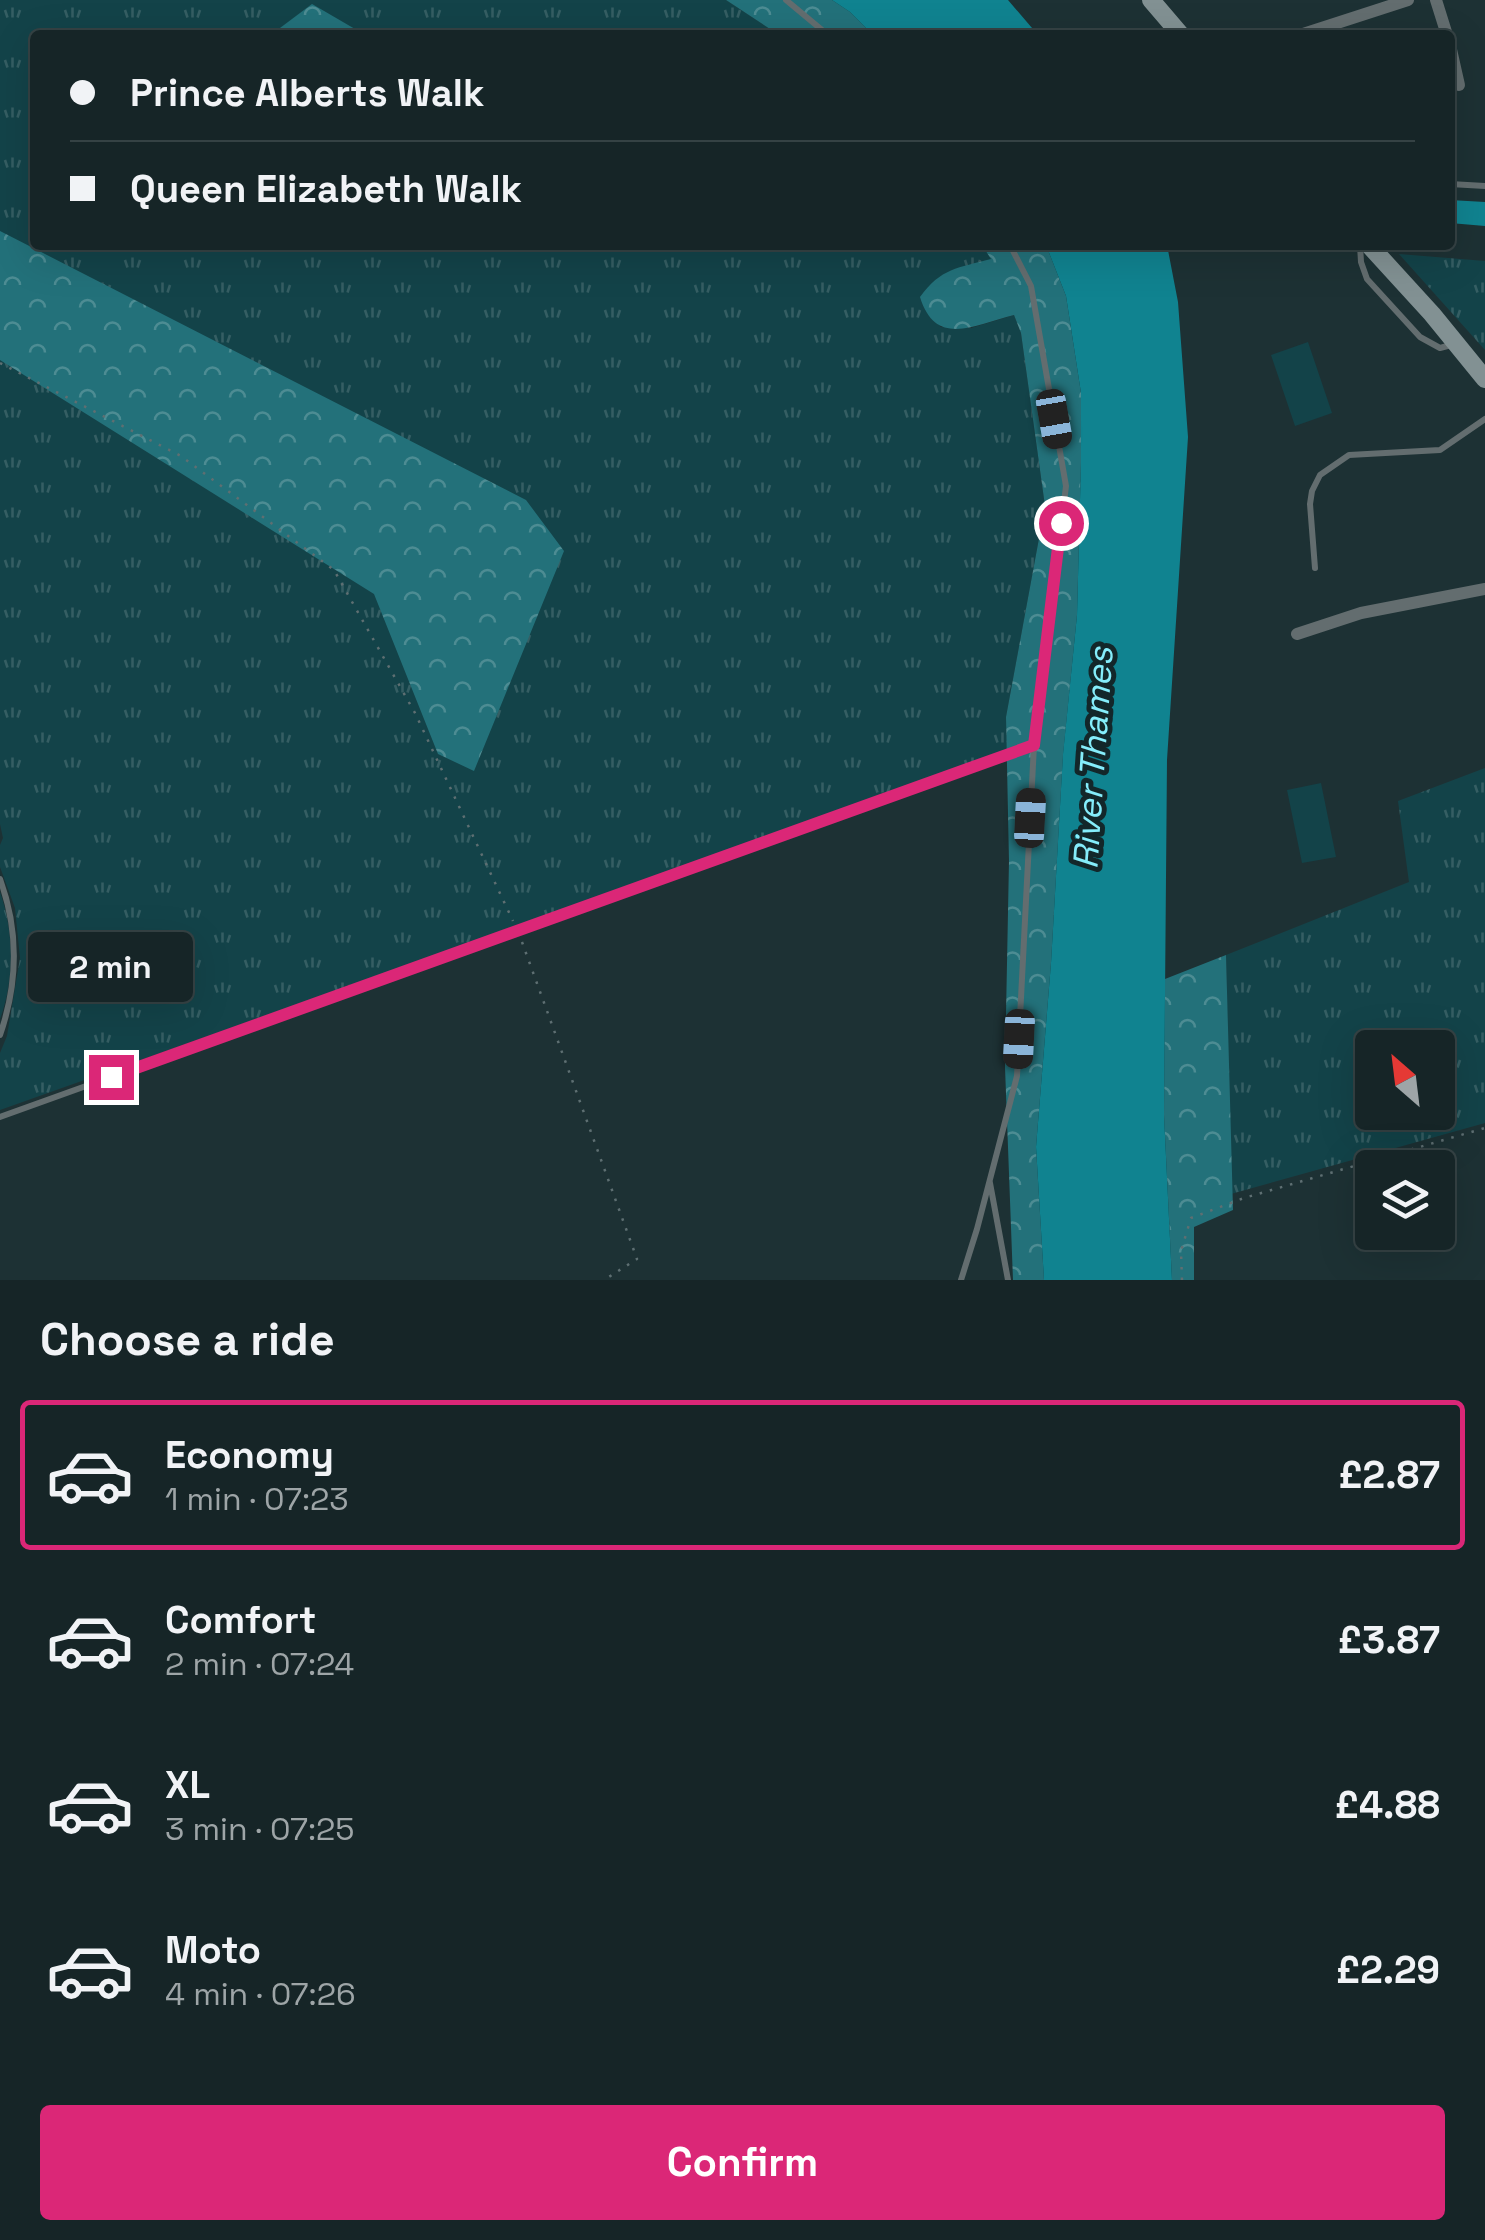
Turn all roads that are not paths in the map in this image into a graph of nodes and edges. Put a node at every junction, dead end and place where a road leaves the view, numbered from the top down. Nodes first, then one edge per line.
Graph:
1 (786, 0) edge
2 (1151, 0) edge
3 (1408, 0) edge
4 (1436, 0) edge
5 (822, 30) edge
6 (1178, 30) edge
7 (1315, 30) edge
8 (1445, 30) edge
9 (1455, 67) edge
10 (1459, 85) dead end
11 (1455, 184) edge
12 (1485, 186) edge
13 (1013, 250) edge
14 (1360, 250) edge
15 (1373, 250) edge
16 (1458, 344) junction
17 (1485, 379) edge
18 (1485, 419) edge
19 (1315, 568) dead end
20 (1485, 589) edge
21 (1298, 634) dead end
22 (1034, 745) junction
23 (0, 880) edge
24 (0, 1035) edge
25 (0, 1117) edge
26 (990, 1180) junction
27 (961, 1280) edge
28 (1008, 1280) edge

1 - 5 lane
2 - 6 main road
3 - 7 street
4 - 8 street
9 - 10 street
11 - 12 lane
13 - 22 lane
14 - 16 lane
15 - 16 main road
16 - 17 main road
18 - 19 lane
20 - 21 street
22 - 25 lane
22 - 26 lane
23 - 24 lane
26 - 27 lane
26 - 28 lane

